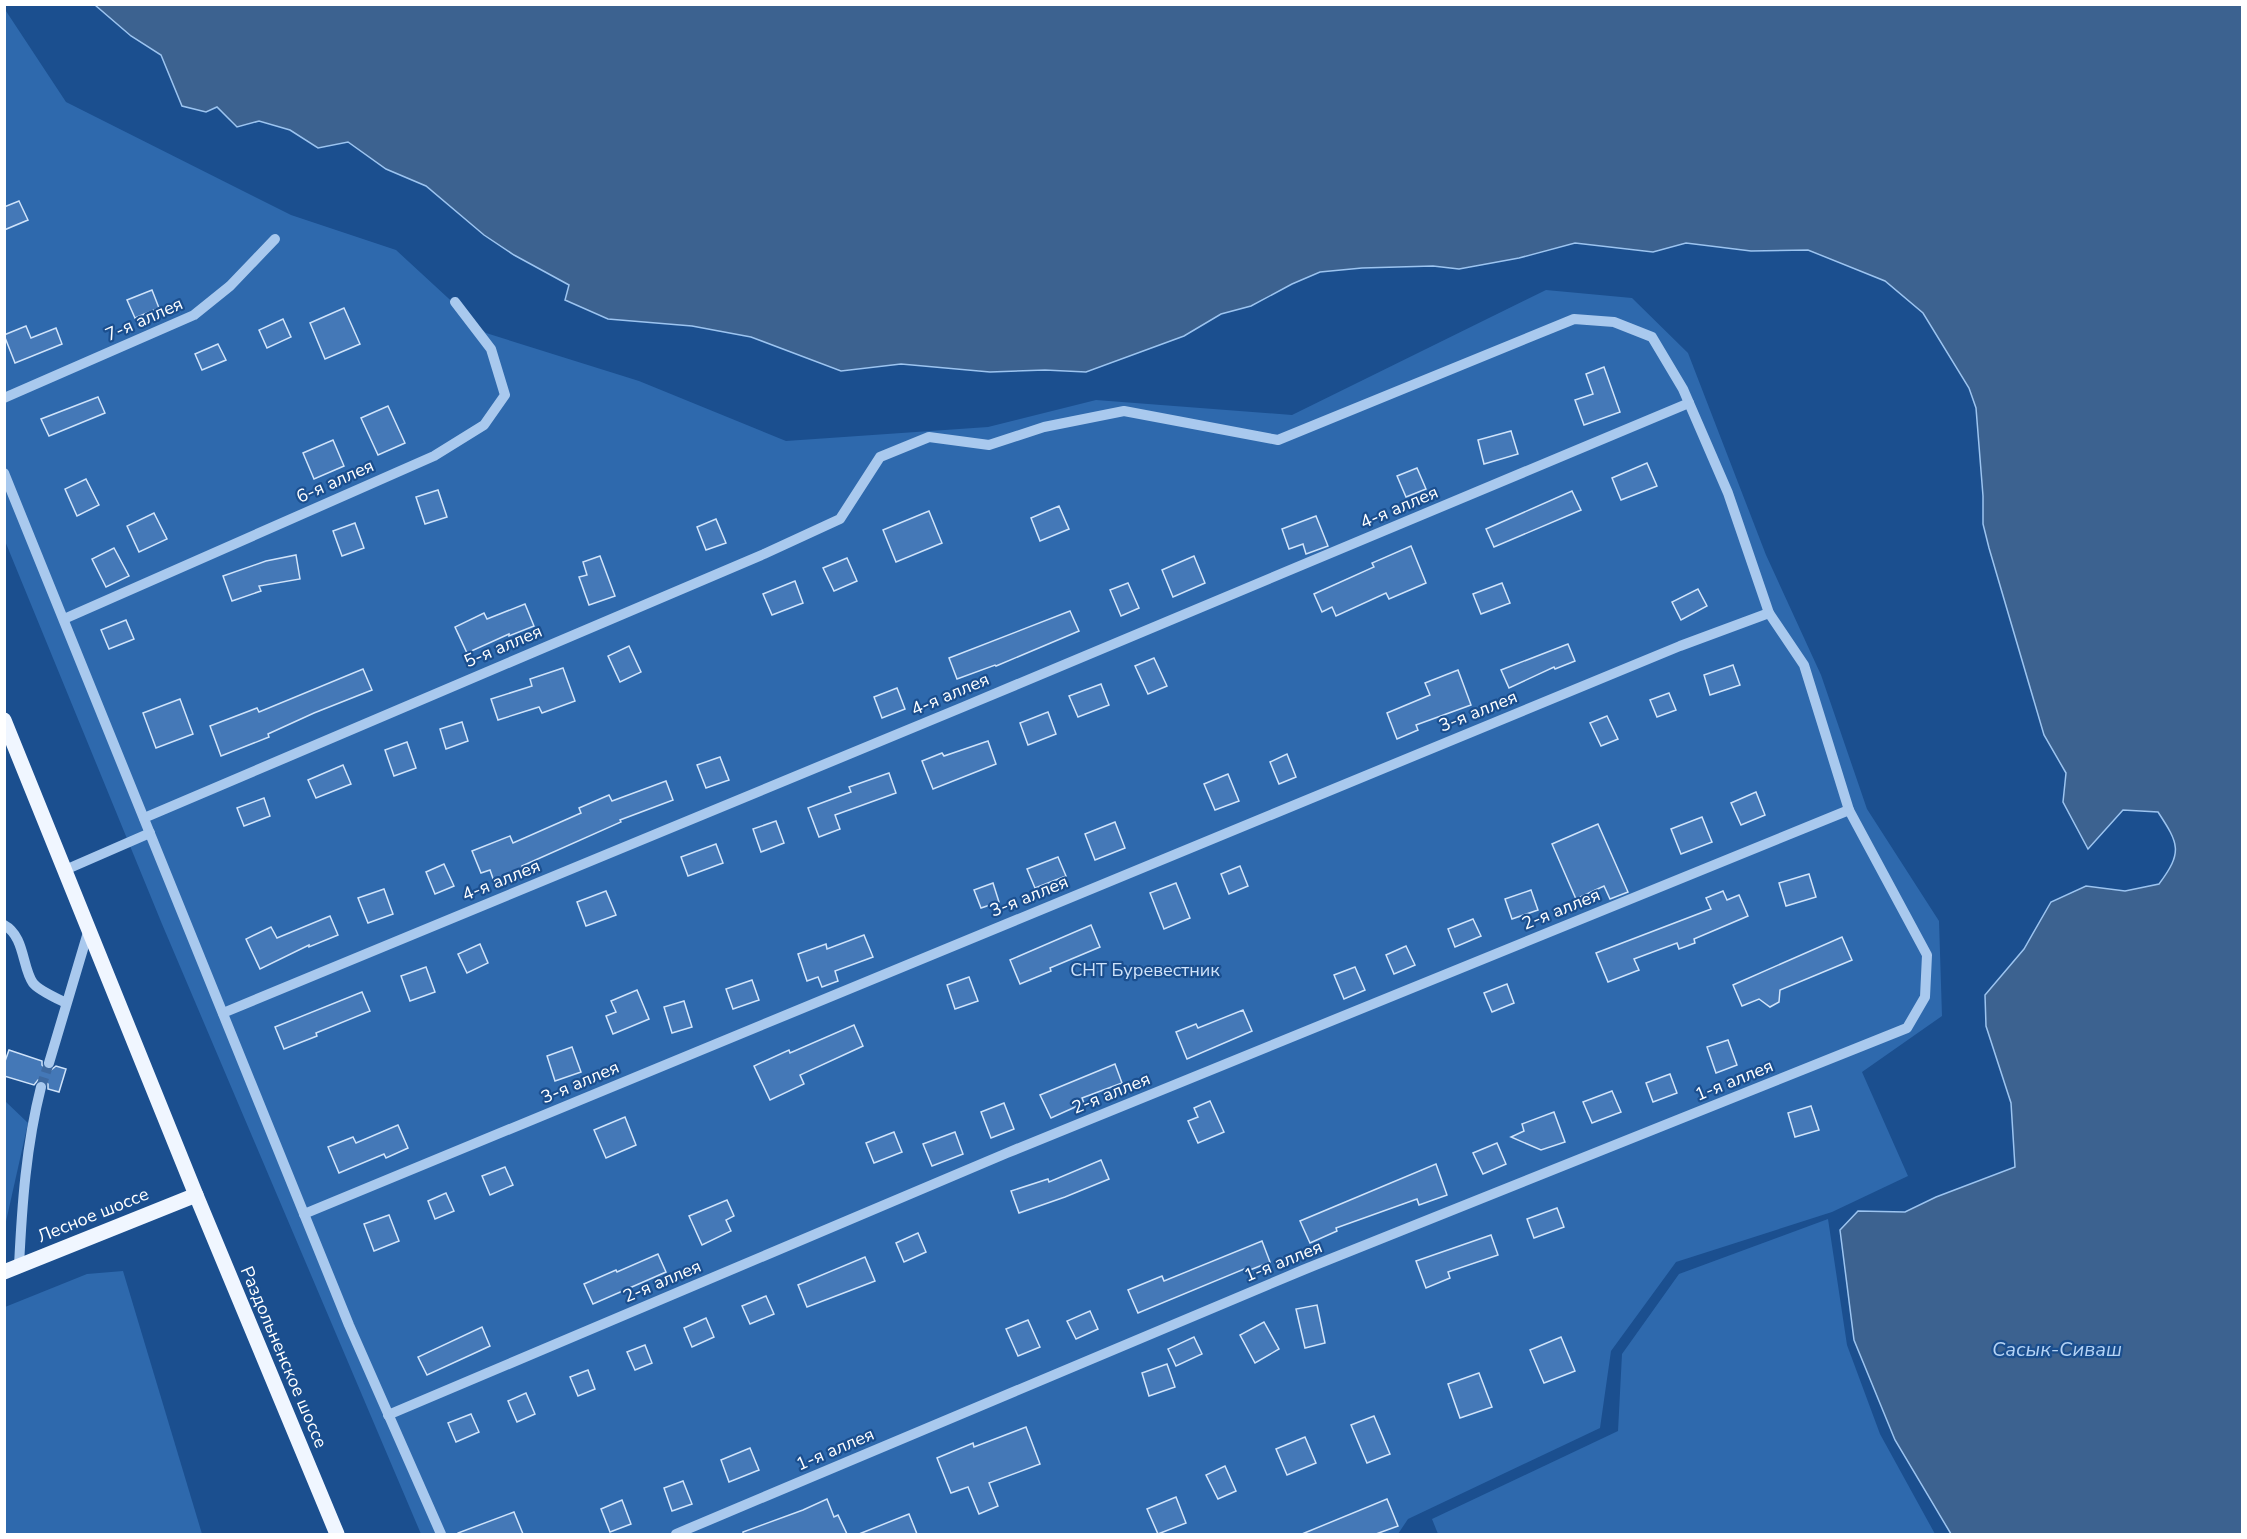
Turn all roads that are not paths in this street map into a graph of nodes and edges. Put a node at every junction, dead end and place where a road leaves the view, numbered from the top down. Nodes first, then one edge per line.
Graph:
1 (276, 239) dead end
2 (455, 302) dead end
3 (4, 398) edge
4 (1689, 403) junction
5 (4, 473) edge
6 (1768, 613) junction
7 (64, 619) junction
8 (4, 720) edge
9 (1849, 810) junction
10 (144, 818) junction
11 (150, 833) junction
12 (65, 870) junction
13 (4, 925) edge
14 (89, 929) junction
15 (66, 1003) junction
16 (223, 1013) junction
17 (1907, 1028) joint
18 (49, 1064) tunnel mouth
19 (41, 1087) tunnel mouth
20 (196, 1195) junction
21 (304, 1214) junction
22 (19, 1266) junction
23 (4, 1272) edge
24 (388, 1415) junction
25 (337, 1534) edge
26 (441, 1534) edge
27 (676, 1534) edge

1 - 3 lane, 7-я аллея
2 - 7 lane, 6-я аллея
4 - 6 lane, 5-я аллея
4 - 10 lane, 5-я аллея
4 - 16 lane, 4-я аллея
5 - 7 lane
6 - 9 lane, 5-я аллея
6 - 21 lane, 3-я аллея
7 - 10 lane
8 - 12 main road, Раздольненское шоссе
9 - 17 lane, 5-я аллея
9 - 24 lane, 2-я аллея
10 - 11 lane
11 - 12 lane
11 - 16 lane
12 - 14 main road, Раздольненское шоссе
13 - 15 lane
14 - 15 lane
14 - 20 main road, Раздольненское шоссе
15 - 18 lane
16 - 21 lane
17 - 27 lane, 1-я аллея
19 - 22 lane
20 - 22 main road, Лесное шоссе
20 - 25 main road, Раздольненское шоссе
21 - 24 lane
22 - 23 main road, Лесное шоссе
24 - 26 lane

